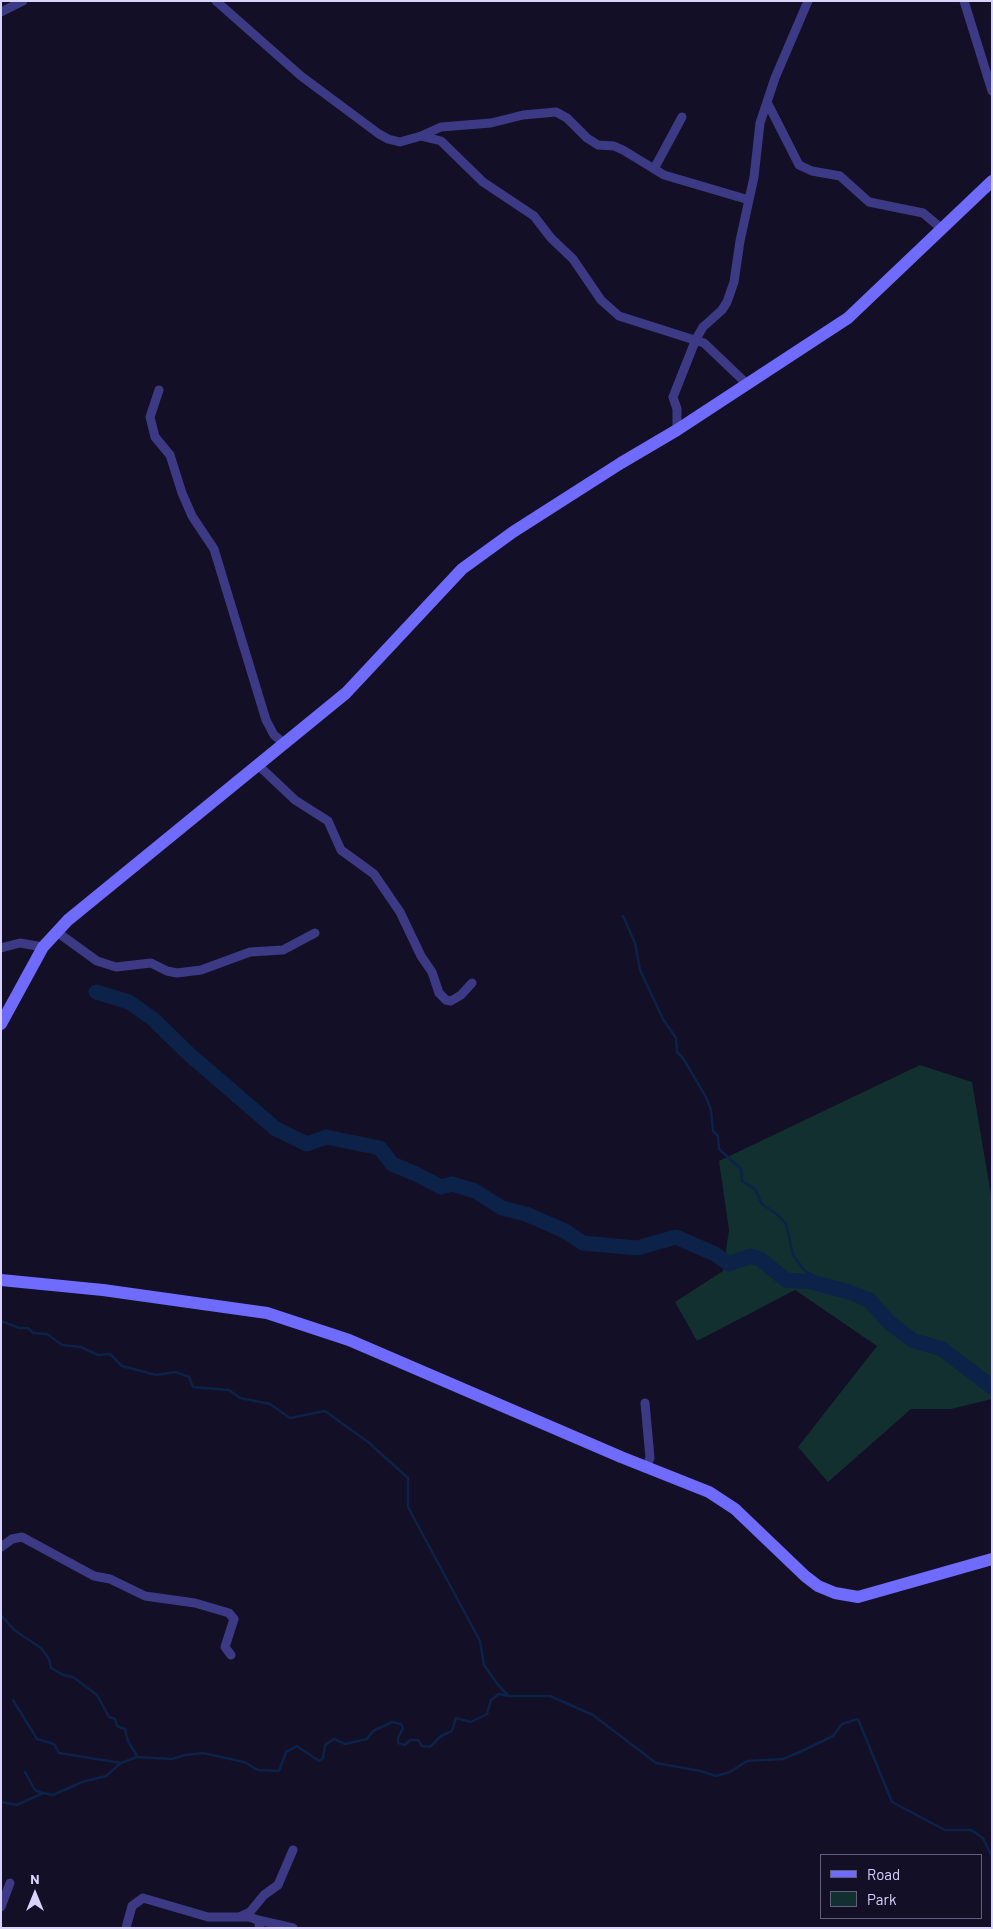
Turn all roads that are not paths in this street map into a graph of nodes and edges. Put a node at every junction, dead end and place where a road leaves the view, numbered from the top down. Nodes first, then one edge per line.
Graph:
1 (23, 1) edge
2 (216, 1) edge
3 (808, 1) edge
4 (964, 1) edge
5 (1, 12) edge
6 (992, 91) edge
7 (767, 102) junction
8 (682, 118) dead end
9 (421, 136) junction
10 (654, 169) junction
11 (992, 180) edge
12 (749, 200) junction
13 (941, 228) junction
14 (696, 339) junction
15 (747, 384) junction
16 (159, 390) dead end
17 (677, 430) junction
18 (285, 744) junction
19 (258, 765) junction
20 (56, 932) junction
21 (315, 934) dead end
22 (43, 947) junction
23 (1, 948) edge
24 (472, 983) dead end
25 (1, 1024) edge
26 (1, 1280) edge
27 (645, 1403) dead end
28 (646, 1467) junction
29 (1, 1547) edge
30 (992, 1559) edge
31 (231, 1655) dead end
32 (293, 1850) dead end
33 (10, 1883) dead end
34 (1, 1907) edge
35 (241, 1916) junction
36 (259, 1924) edge
37 (126, 1928) edge
38 (293, 1928) edge

1 - 5 street
2 - 9 street
3 - 7 street
4 - 6 street
7 - 12 street
7 - 13 street
8 - 10 street
9 - 10 street
9 - 14 street
10 - 12 street
11 - 13 street
12 - 14 street
13 - 15 street
14 - 15 street
14 - 17 street
15 - 17 street
16 - 18 street
17 - 18 street
18 - 19 street
19 - 20 street
19 - 24 street
20 - 21 street
20 - 22 street
22 - 23 street
22 - 25 street
26 - 28 street
27 - 28 street
28 - 30 street
29 - 31 street
32 - 35 street
33 - 34 street
35 - 36 street
35 - 37 street
36 - 38 street

